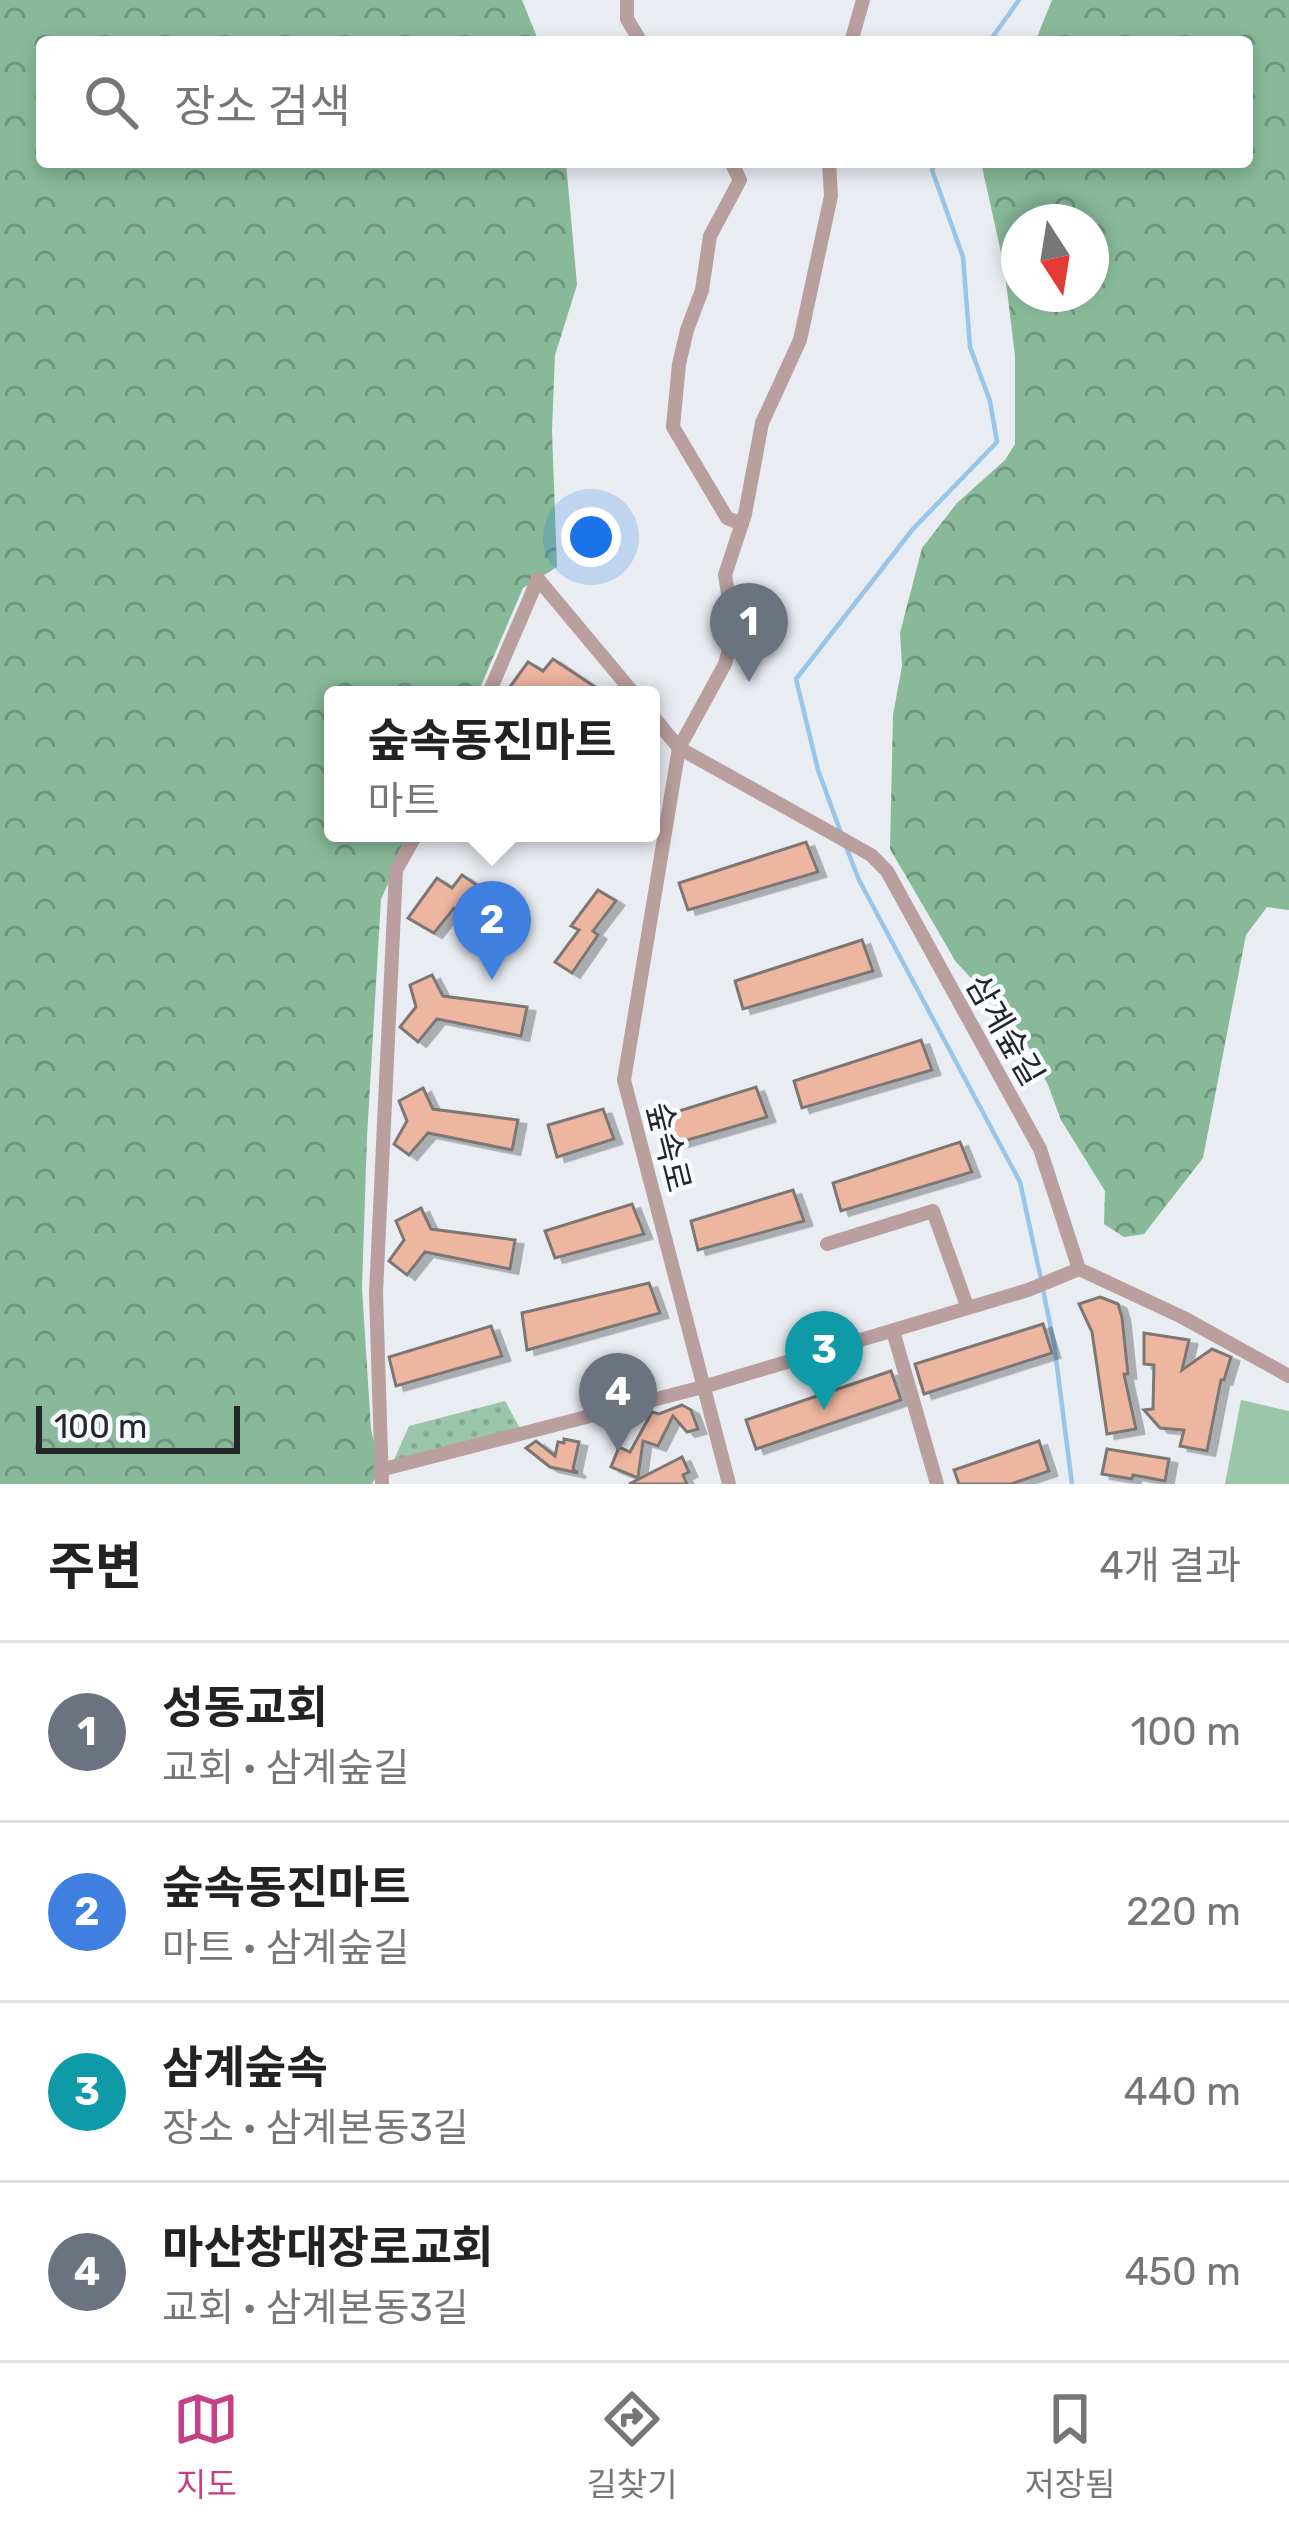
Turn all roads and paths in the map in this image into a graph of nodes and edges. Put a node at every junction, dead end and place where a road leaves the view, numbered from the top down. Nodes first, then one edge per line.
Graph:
1 (863, 0) edge
2 (627, 2) edge
3 (637, 36) edge
4 (853, 36) edge
5 (733, 168) edge
6 (829, 168) edge
7 (742, 524) junction
8 (492, 686) edge
9 (627, 686) edge
10 (660, 725) edge
11 (680, 748) junction
12 (412, 842) edge
13 (827, 1244) dead end
14 (1079, 1269) junction
15 (968, 1306) junction
16 (893, 1330) junction
17 (1289, 1376) edge
18 (704, 1387) junction
19 (381, 1477) edge
20 (729, 1484) edge
21 (937, 1484) edge

1 - 4 street
2 - 3 street
5 - 7 street
6 - 7 street, 숲속로
7 - 11 street, 숲속로
8 - 9 street
10 - 11 street, 삼계숲길
11 - 14 street, 삼계숲길
11 - 18 street, 숲속로
12 - 19 street
13 - 15 street
14 - 15 street
14 - 17 street
15 - 16 street
16 - 18 street
16 - 21 street
18 - 19 street
18 - 20 street, 숲속로

